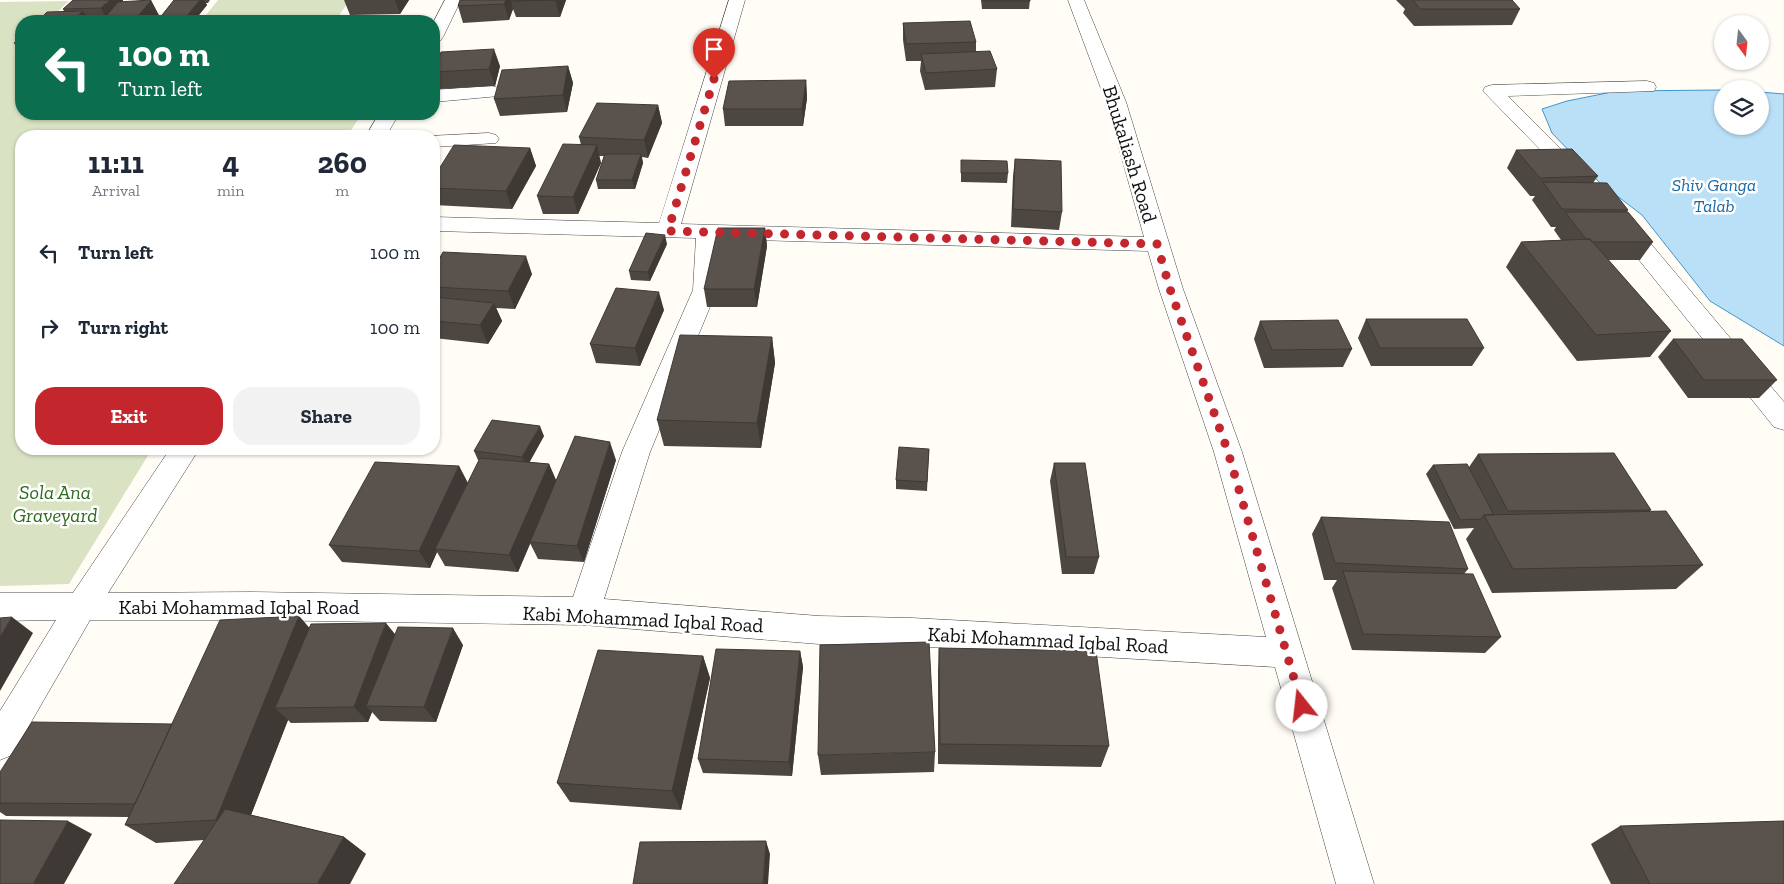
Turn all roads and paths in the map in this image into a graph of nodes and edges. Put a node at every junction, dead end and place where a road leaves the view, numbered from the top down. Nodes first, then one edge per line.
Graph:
1 (453, 0) edge
2 (737, 0) edge
3 (1076, 0) edge
4 (440, 25) edge
5 (1647, 87) dead end
6 (492, 92) dead end
7 (440, 96) edge
8 (489, 139) dead end
9 (440, 141) edge
10 (1587, 186) edge
11 (1608, 207) edge
12 (440, 224) edge
13 (668, 231) junction
14 (707, 232) junction
15 (1157, 244) junction
16 (1784, 420) edge
17 (181, 455) edge
18 (82, 606) junction
19 (0, 607) edge
20 (584, 611) junction
21 (1286, 653) junction
22 (0, 742) edge
23 (1355, 884) edge

1 - 4 street
2 - 13 street
3 - 15 street, Bhukaliash Road
5 - 10 street
6 - 7 street
8 - 9 street
11 - 16 street
12 - 13 street
13 - 14 street
14 - 15 street
14 - 20 street
15 - 21 street, Bhukaliash Road
17 - 18 street
18 - 19 street, Kabi Mohammad Iqbal Road
18 - 20 street, Kabi Mohammad Iqbal Road
18 - 22 street
20 - 21 street, Kabi Mohammad Iqbal Road
21 - 23 street, Bhukaliash Road

